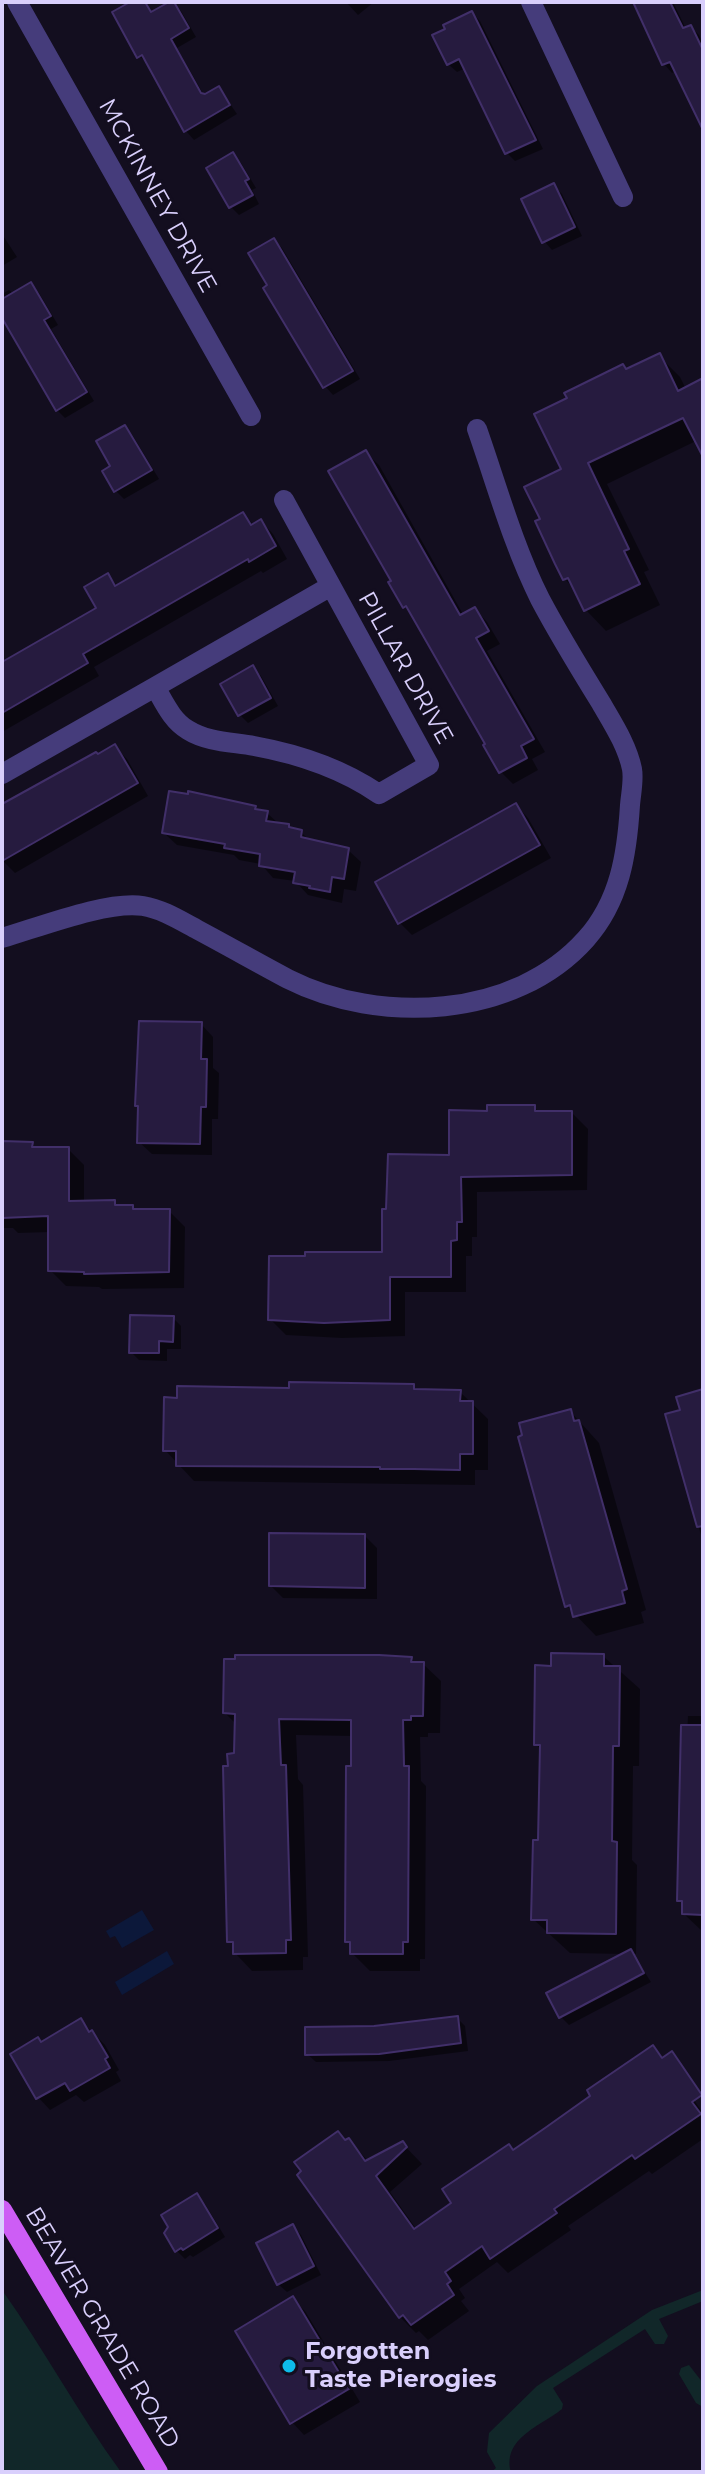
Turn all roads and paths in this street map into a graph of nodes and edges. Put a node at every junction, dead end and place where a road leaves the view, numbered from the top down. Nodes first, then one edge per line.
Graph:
1 (17, 2) edge
2 (531, 2) edge
3 (623, 197) dead end
4 (251, 416) dead end
5 (477, 429) dead end
6 (284, 500) dead end
7 (331, 586) junction
8 (155, 687) junction
9 (2, 774) edge
10 (2, 938) edge
11 (2, 2210) edge
12 (158, 2472) edge

1 - 4 street, MCKINNEY DRIVE
2 - 3 street
5 - 10 street
6 - 7 street, PILLAR DRIVE
7 - 8 street
7 - 8 street, PILLAR DRIVE
8 - 9 street
11 - 12 main road, BEAVER GRADE ROAD

